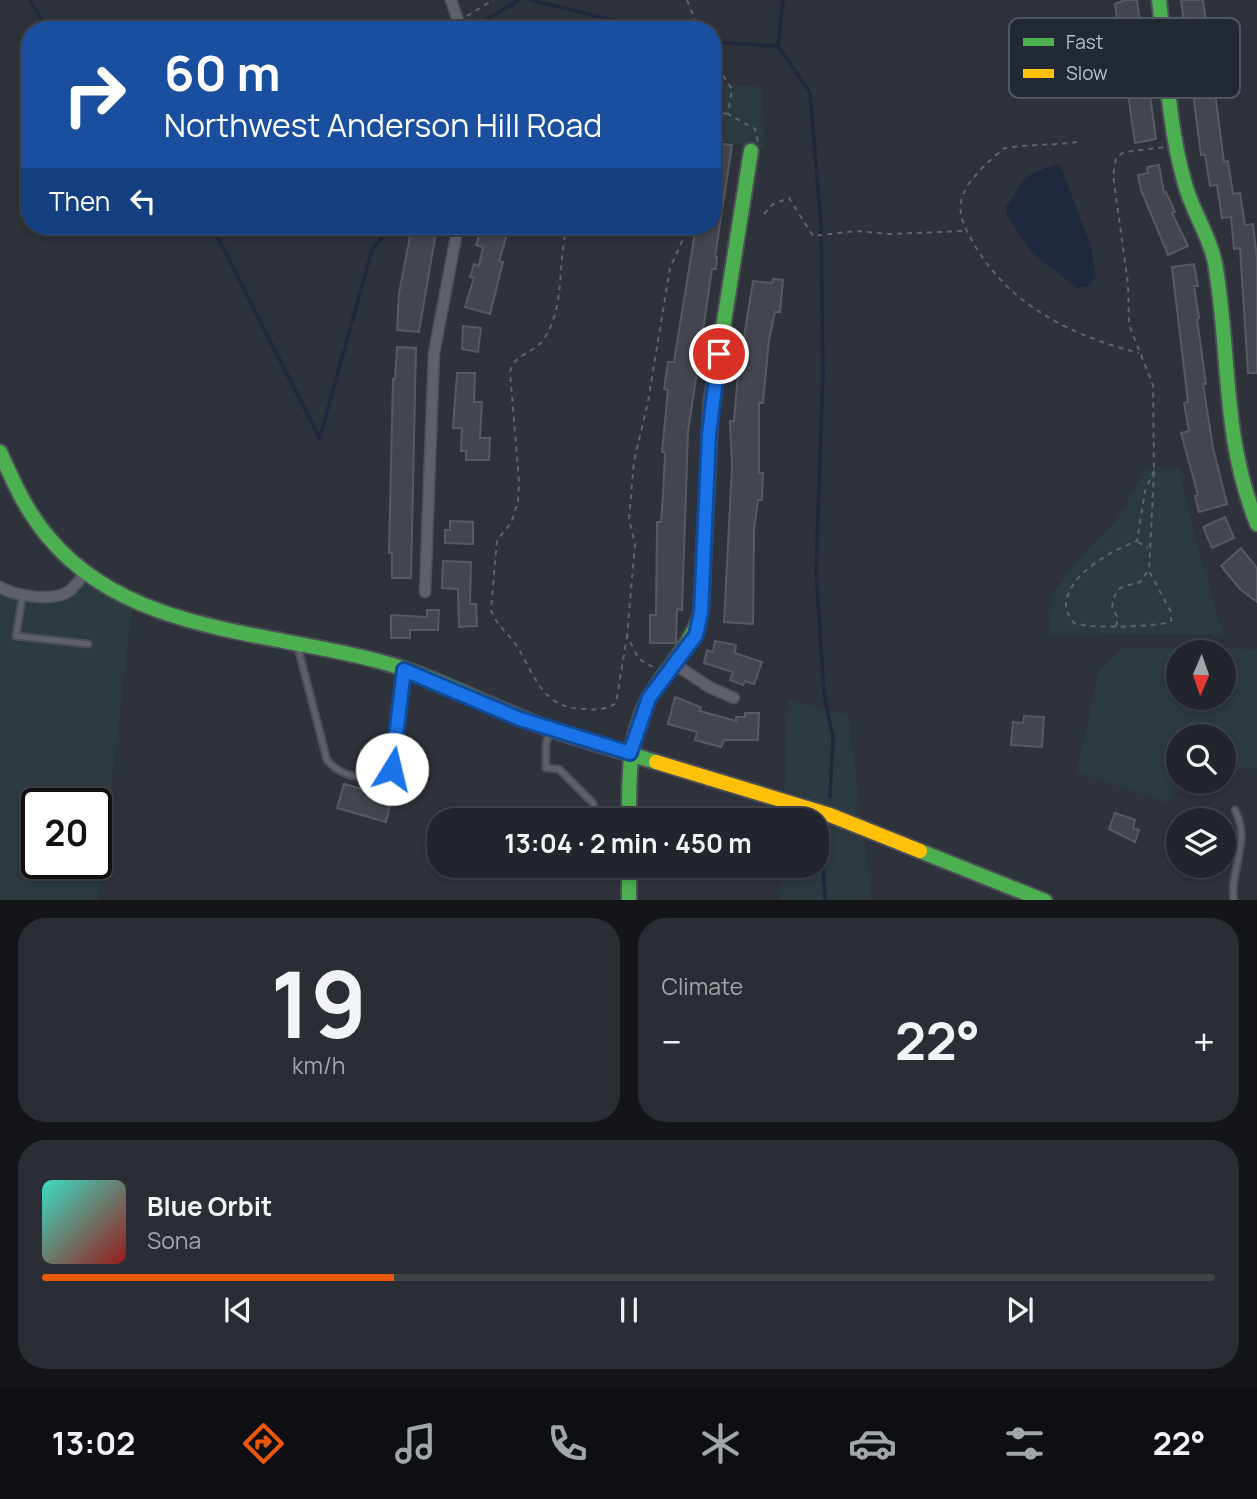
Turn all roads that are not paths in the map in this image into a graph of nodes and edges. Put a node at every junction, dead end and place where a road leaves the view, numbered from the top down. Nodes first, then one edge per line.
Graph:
1 (451, 0) edge
2 (1159, 0) edge
3 (1161, 18) edge
4 (457, 21) edge
5 (1172, 98) edge
6 (751, 150) road end
7 (456, 235) edge
8 (0, 452) edge
9 (1257, 524) edge
10 (85, 573) junction
11 (0, 587) edge
12 (425, 592) dead end
13 (23, 593) junction
14 (297, 641) junction
15 (88, 644) dead end
16 (676, 665) junction
17 (404, 670) junction
18 (734, 698) dead end
19 (550, 729) junction
20 (630, 753) junction
21 (594, 808) edge
22 (629, 808) edge
23 (1236, 812) edge
24 (1236, 874) edge
25 (629, 878) edge
26 (1235, 878) edge
27 (629, 900) edge
28 (1042, 900) edge
29 (1234, 900) edge

1 - 4 street
2 - 3 main road
5 - 9 main road
6 - 16 main road
7 - 12 street
8 - 10 main road
10 - 13 street
10 - 14 main road
11 - 13 street
13 - 15 lane
14 - 17 main road
14 - 17 lane
16 - 18 street
16 - 20 main road
17 - 19 main road
19 - 20 main road
19 - 21 lane
20 - 22 main road
20 - 28 main road
23 - 24 lane
25 - 27 main road
26 - 29 lane

